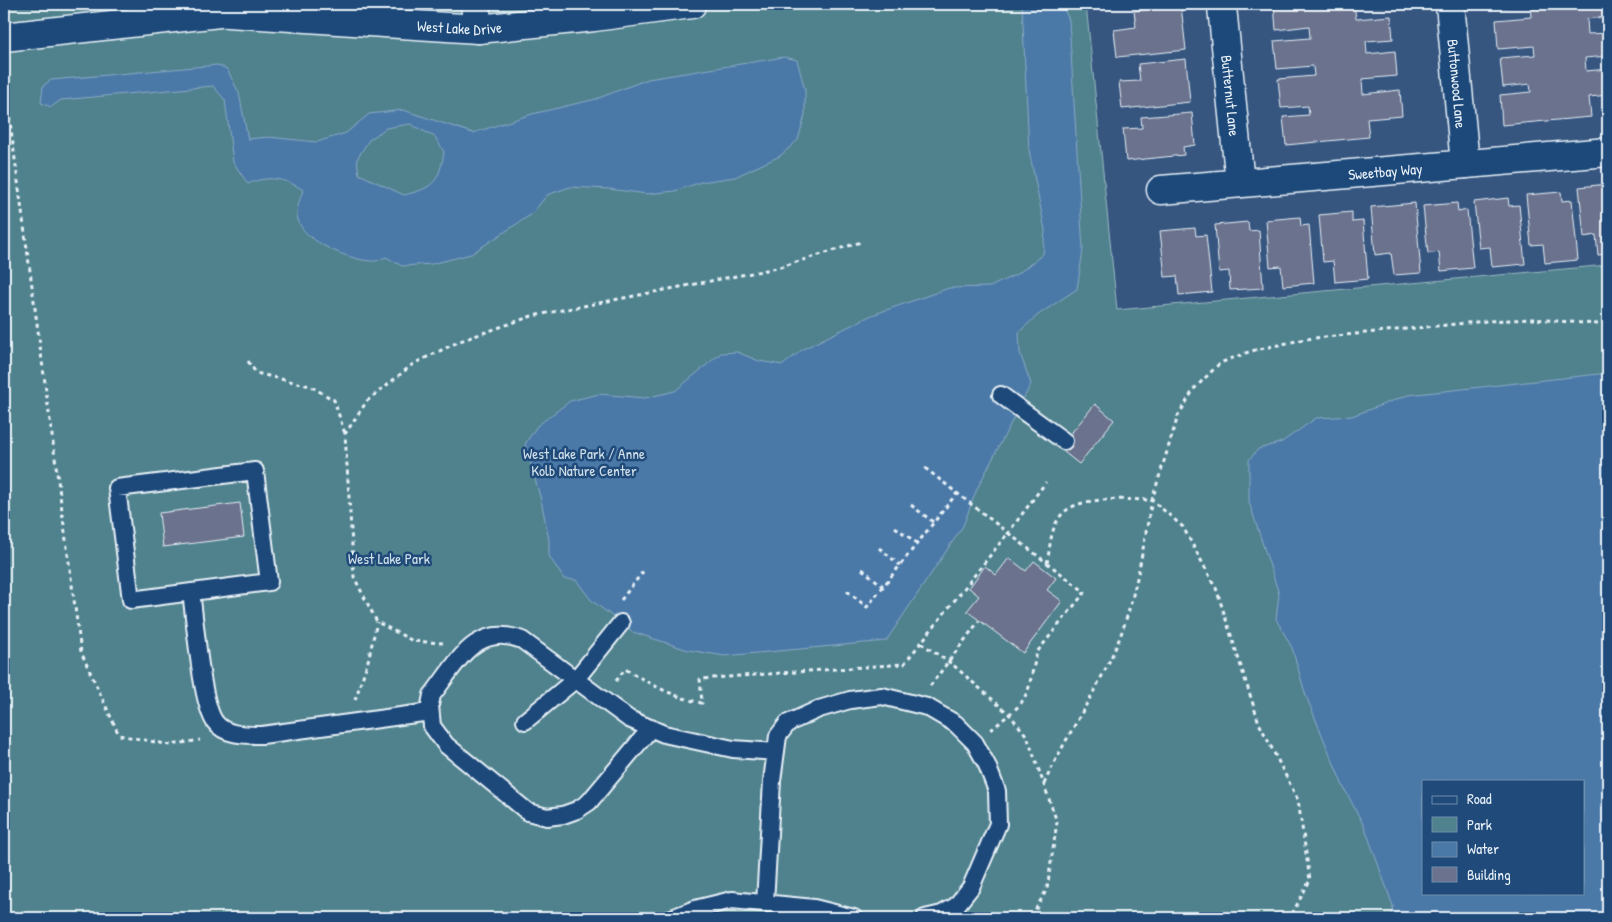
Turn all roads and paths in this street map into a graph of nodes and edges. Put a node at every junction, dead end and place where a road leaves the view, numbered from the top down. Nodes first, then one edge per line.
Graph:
1 (291, 4) edge
2 (692, 4) edge
3 (1450, 4) edge
4 (1222, 7) dead end
5 (228, 13) junction
6 (476, 16) edge
7 (4, 37) edge
8 (4, 77) edge
9 (1608, 152) edge
10 (1465, 164) junction
11 (1240, 183) junction
12 (1161, 190) dead end
13 (861, 242) dead end
14 (1608, 322) edge
15 (248, 361) dead end
16 (1001, 395) dead end
17 (345, 434) junction
18 (1064, 441) dead end
19 (926, 468) dead end
20 (1046, 482) dead end
21 (957, 493) junction
22 (1152, 500) junction
23 (911, 505) dead end
24 (933, 522) junction
25 (895, 527) dead end
26 (1008, 533) junction
27 (917, 543) junction
28 (878, 548) dead end
29 (1047, 564) junction
30 (900, 565) junction
31 (645, 569) dead end
32 (862, 569) dead end
33 (883, 586) junction
34 (847, 591) dead end
35 (191, 592) junction
36 (617, 606) dead end
37 (979, 621) dead end
38 (376, 622) junction
39 (621, 623) dead end
40 (921, 643) junction
41 (470, 646) junction
42 (949, 661) junction
43 (580, 673) junction
44 (915, 704) junction
45 (430, 712) junction
46 (1009, 714) junction
47 (525, 721) dead end
48 (336, 725) junction
49 (651, 728) junction
50 (236, 734) junction
51 (975, 743) junction
52 (776, 752) junction
53 (1044, 784) junction
54 (765, 903) junction
55 (672, 918) edge
56 (854, 918) edge
57 (925, 918) edge
58 (1031, 918) edge
59 (1290, 918) edge
60 (1314, 918) edge
61 (1357, 918) edge

1 - 5 street, West Lake Drive
2 - 6 street, West Lake Drive
3 - 10 street, Buttonwood Lane
4 - 11 street, Butternut Lane
5 - 6 street, West Lake Drive
5 - 7 street, West Lake Drive
8 - 50 path
9 - 10 street, Sweetbay Way
10 - 11 street, Sweetbay Way
11 - 12 street, Sweetbay Way
13 - 17 path
14 - 22 path
15 - 17 path
16 - 18 lane
17 - 38 path
19 - 21 path
20 - 26 path
21 - 24 path
21 - 26 path
22 - 29 path
22 - 53 path
22 - 59 path
23 - 24 path
24 - 27 path
25 - 27 path
26 - 29 path
26 - 40 path
27 - 30 path
28 - 30 path
29 - 46 path
30 - 33 path
31 - 36 path
32 - 33 path
33 - 34 path
35 - 35 lane
35 - 50 lane
37 - 42 path
38 - 41 path
38 - 48 path
39 - 43 lane
40 - 42 path
40 - 43 path
41 - 43 lane
41 - 45 lane
42 - 44 path
42 - 46 path
43 - 47 lane
43 - 49 lane
44 - 51 lane
44 - 52 lane
45 - 48 lane
45 - 49 lane
46 - 51 path
46 - 53 path
48 - 50 lane
49 - 52 lane
51 - 57 lane
52 - 54 lane
53 - 58 path
54 - 55 lane
54 - 56 lane
60 - 61 path

